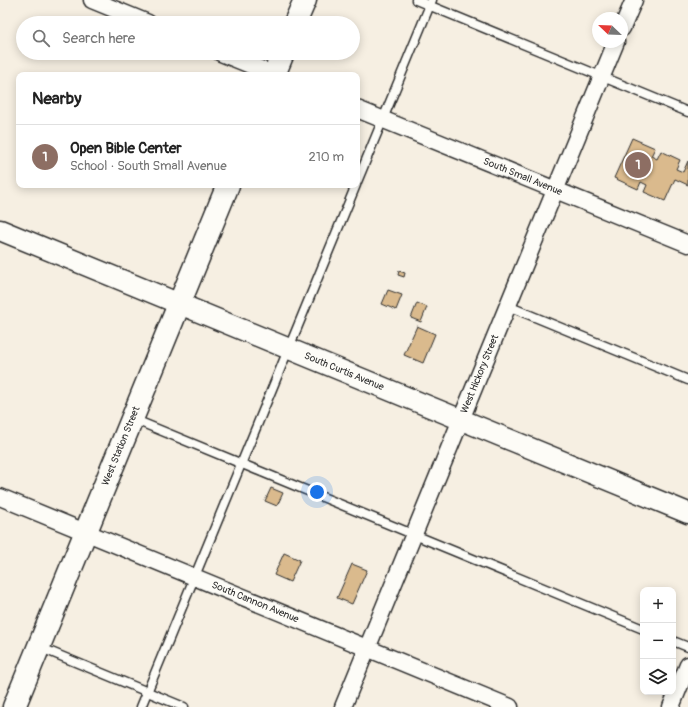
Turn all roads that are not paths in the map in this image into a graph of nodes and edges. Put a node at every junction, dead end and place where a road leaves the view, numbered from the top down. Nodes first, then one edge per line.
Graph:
1 (92, 0) edge
2 (305, 0) edge
3 (416, 0) edge
4 (634, 0) edge
5 (430, 3) edge
6 (628, 14) edge
7 (131, 16) edge
8 (298, 16) edge
9 (614, 48) edge
10 (238, 60) edge
11 (280, 60) edge
12 (267, 72) edge
13 (275, 72) edge
14 (602, 77) junction
15 (360, 110) edge
16 (688, 112) edge
17 (383, 119) junction
18 (360, 175) edge
19 (227, 188) edge
20 (355, 188) edge
21 (556, 190) junction
22 (0, 230) edge
23 (688, 244) edge
24 (179, 304) junction
25 (508, 306) junction
26 (288, 349) junction
27 (688, 380) edge
28 (133, 419) junction
29 (461, 420) junction
30 (241, 463) junction
31 (0, 498) edge
32 (688, 513) edge
33 (86, 533) junction
34 (414, 534) junction
35 (194, 577) junction
36 (640, 628) edge
37 (676, 642) edge
38 (38, 647) junction
39 (688, 647) edge
40 (367, 648) junction
41 (688, 665) edge
42 (147, 692) junction
43 (14, 707) edge
44 (141, 707) edge
45 (184, 707) edge
46 (343, 707) edge
47 (510, 707) edge
48 (671, 707) edge

1 - 7 street
2 - 8 main road
3 - 5 lane
4 - 6 street
5 - 14 lane
5 - 17 lane
9 - 14 street, West Hickory Street
10 - 12 street
11 - 13 main road
14 - 16 lane
14 - 21 street, West Hickory Street
15 - 17 street, South Small Avenue
17 - 18 lane
17 - 21 street, South Small Avenue
19 - 24 main road, West Station Street
20 - 26 lane
21 - 23 street, South Small Avenue
21 - 25 street, West Hickory Street
22 - 24 street, South Curtis Avenue
24 - 26 street, South Curtis Avenue
24 - 28 main road, West Station Street
25 - 27 lane
25 - 29 street, West Hickory Street
26 - 29 street, South Curtis Avenue
26 - 30 lane
28 - 30 lane
28 - 33 main road, West Station Street
29 - 32 street, South Curtis Avenue
29 - 34 street, West Hickory Street
30 - 34 lane
30 - 35 lane
31 - 33 street, South Cannon Avenue
33 - 35 street, South Cannon Avenue
33 - 38 main road, West Station Street
34 - 36 lane
34 - 40 street, West Hickory Street
35 - 40 street, South Cannon Avenue
35 - 42 lane
37 - 39 lane
38 - 42 lane
38 - 43 main road, West Station Street
40 - 46 street, West Hickory Street
40 - 47 street, South Cannon Avenue
41 - 48 street
42 - 44 lane
42 - 45 lane

